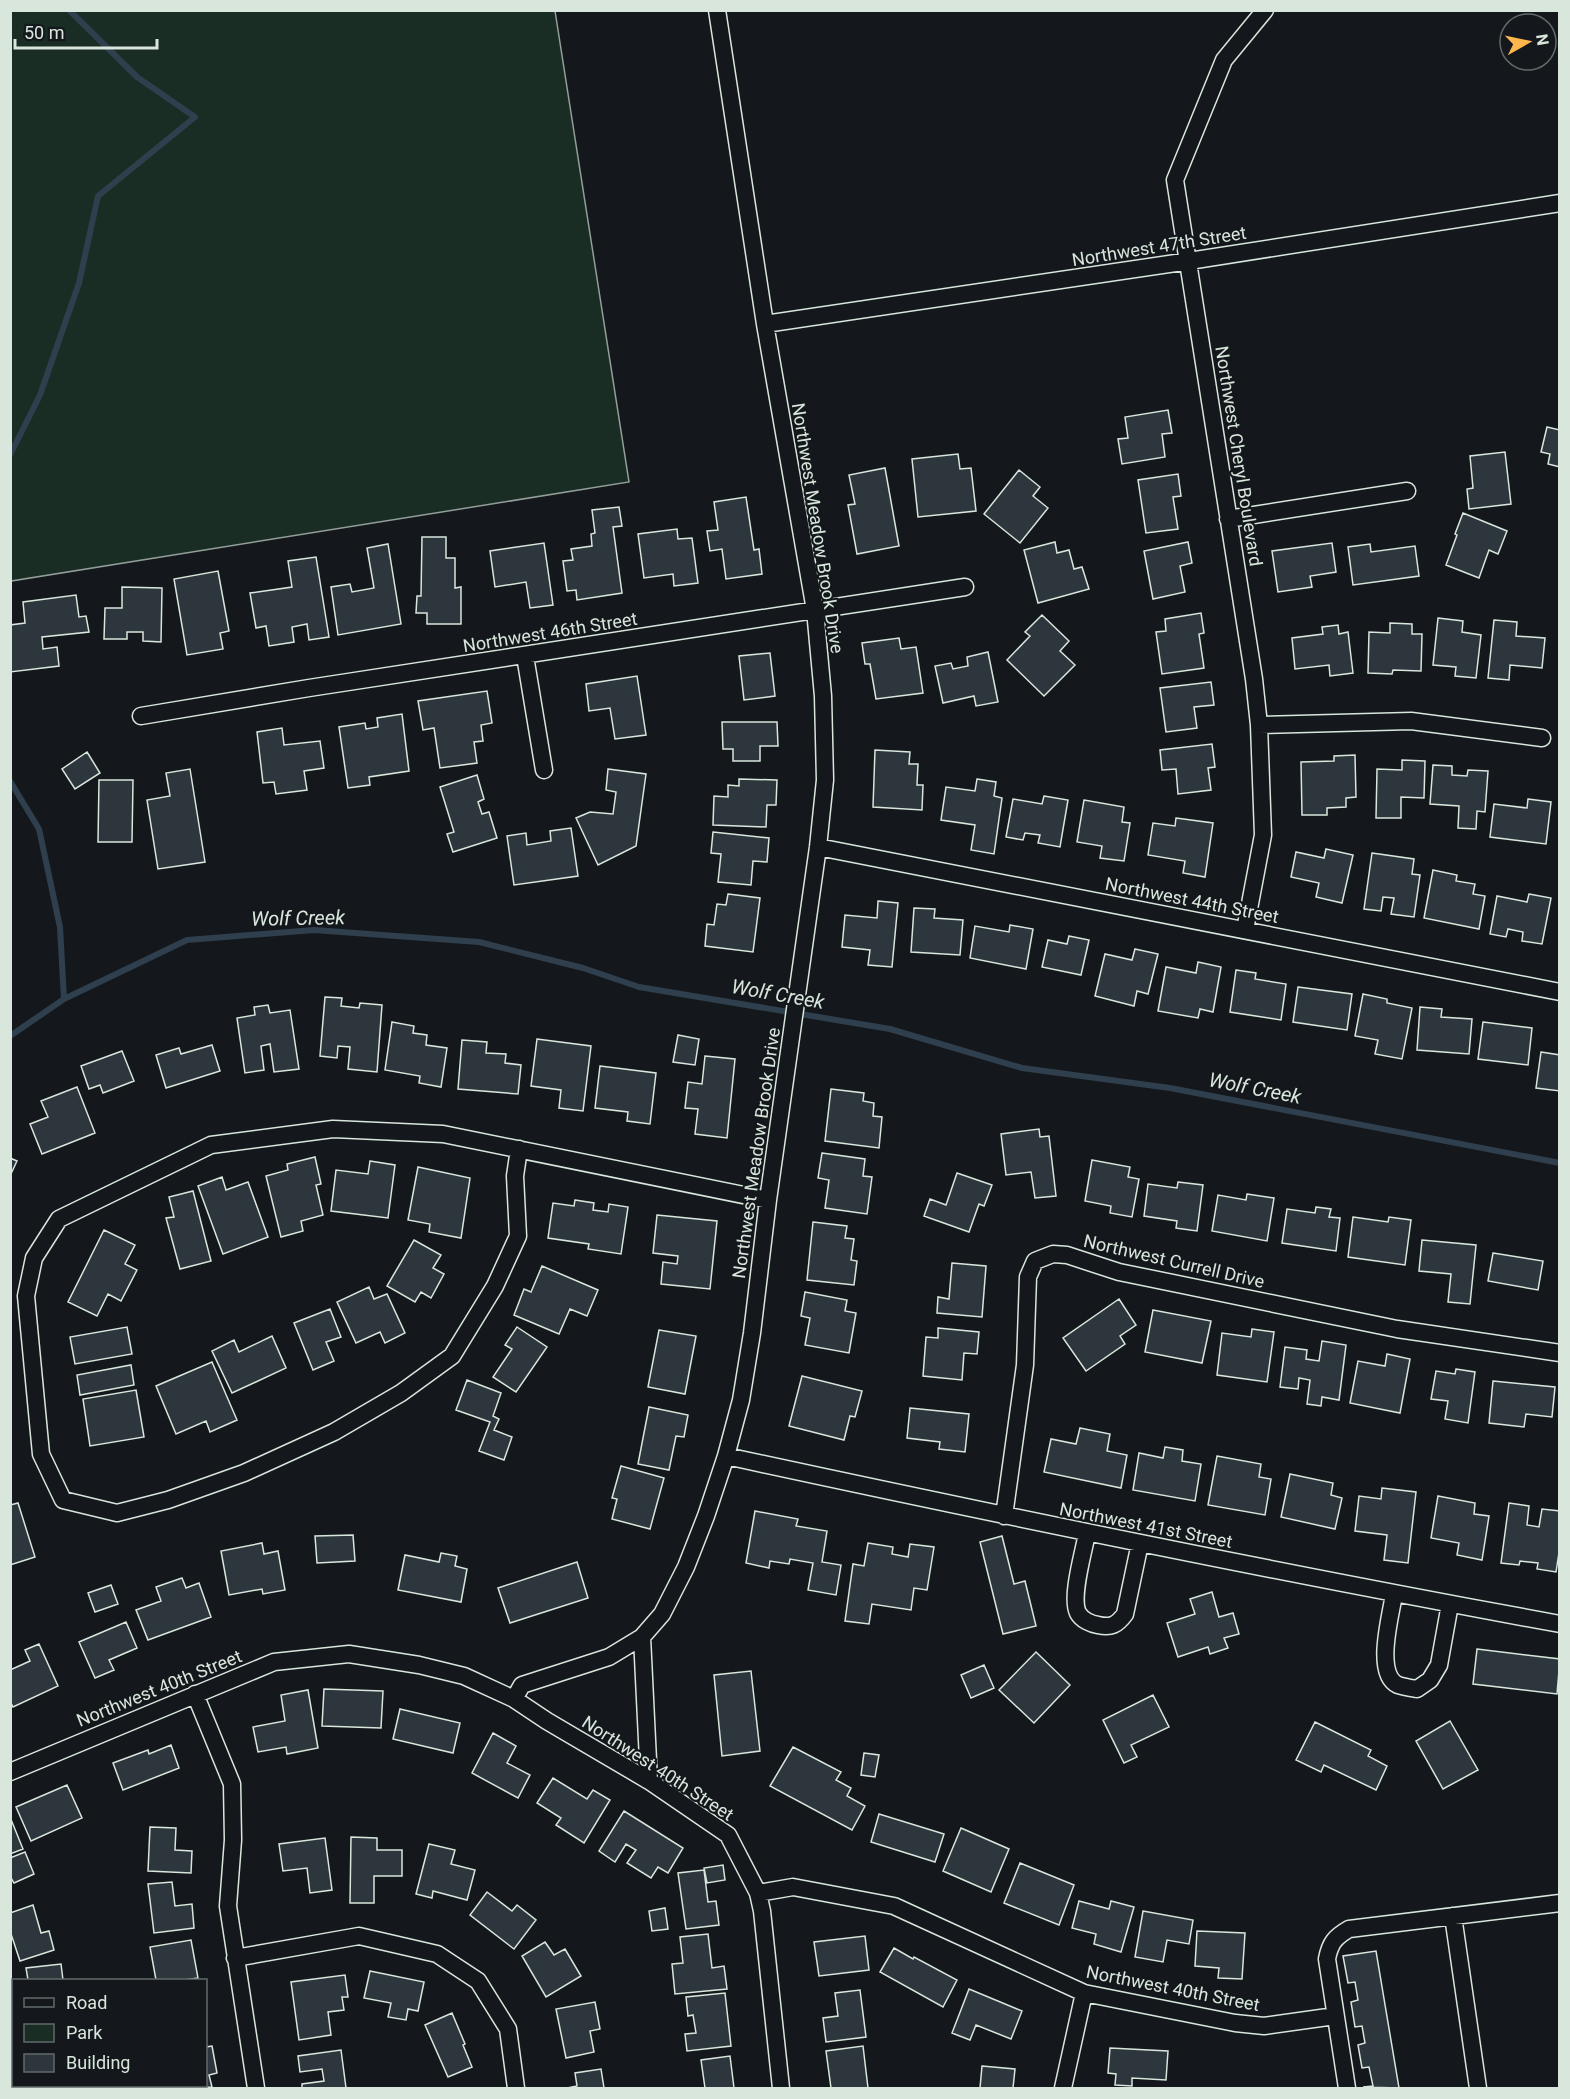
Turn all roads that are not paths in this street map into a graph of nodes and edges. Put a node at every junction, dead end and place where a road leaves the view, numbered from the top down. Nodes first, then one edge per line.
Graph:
1 (717, 10) edge
2 (1265, 10) edge
3 (1560, 203) edge
4 (1189, 261) junction
5 (765, 324) junction
6 (1407, 491) dead end
7 (1228, 519) junction
8 (965, 587) dead end
9 (814, 610) junction
10 (525, 656) junction
11 (141, 716) dead end
12 (1259, 725) junction
13 (1542, 738) dead end
14 (544, 770) dead end
15 (818, 848) junction
16 (1245, 930) junction
17 (1560, 992) edge
18 (519, 1149) junction
19 (768, 1200) junction
20 (1560, 1353) edge
21 (726, 1456) junction
22 (1004, 1516) junction
23 (1088, 1533) junction
24 (1140, 1543) junction
25 (1394, 1594) junction
26 (1450, 1604) junction
27 (1560, 1624) edge
28 (642, 1637) junction
29 (195, 1694) junction
30 (514, 1699) junction
31 (10, 1772) edge
32 (649, 1781) junction
33 (758, 1893) junction
34 (1560, 1903) edge
35 (1452, 1916) junction
36 (235, 1958) junction
37 (1084, 1994) junction
38 (1335, 2016) junction
39 (256, 2088) edge
40 (516, 2088) edge
41 (781, 2088) edge
42 (1063, 2088) edge
43 (1347, 2088) edge
44 (1478, 2088) edge

1 - 5 street, Northwest Meadow Brook Drive
2 - 4 street, Northwest Cheryl Boulevard
3 - 4 street, Northwest 47th Street
4 - 5 street, Northwest 47th Street
4 - 7 street, Northwest Cheryl Boulevard
5 - 9 street, Northwest Meadow Brook Drive
6 - 7 street
7 - 12 street, Northwest Cheryl Boulevard
8 - 9 street, Northwest 46th Street
9 - 10 street, Northwest 46th Street
9 - 15 street, Northwest Meadow Brook Drive
10 - 11 street, Northwest 46th Street
10 - 14 street
12 - 13 street
12 - 16 street, Northwest Cheryl Boulevard
15 - 16 street, Northwest 44th Street
15 - 19 street, Northwest Meadow Brook Drive
16 - 17 street, Northwest 44th Street
18 - 18 street
18 - 19 street
19 - 21 street, Northwest Meadow Brook Drive
20 - 22 street, Northwest Currell Drive
21 - 22 street, Northwest 41st Street
21 - 28 street, Northwest Meadow Brook Drive
22 - 23 street, Northwest 41st Street
23 - 24 street, Northwest 41st Street
23 - 24 street
24 - 25 street, Northwest 41st Street
25 - 26 street, Northwest 41st Street
25 - 26 street
26 - 27 street, Northwest 41st Street
28 - 30 street, Northwest Meadow Brook Drive
28 - 32 street
29 - 30 street, Northwest 40th Street
29 - 31 street, Northwest 40th Street
29 - 36 street
30 - 32 street, Northwest 40th Street
32 - 33 street, Northwest 40th Street
33 - 37 street, Northwest 40th Street
33 - 41 street
34 - 35 street
35 - 38 street
35 - 44 street
36 - 39 street
36 - 40 street
37 - 38 street, Northwest 40th Street
37 - 42 street
38 - 43 street

